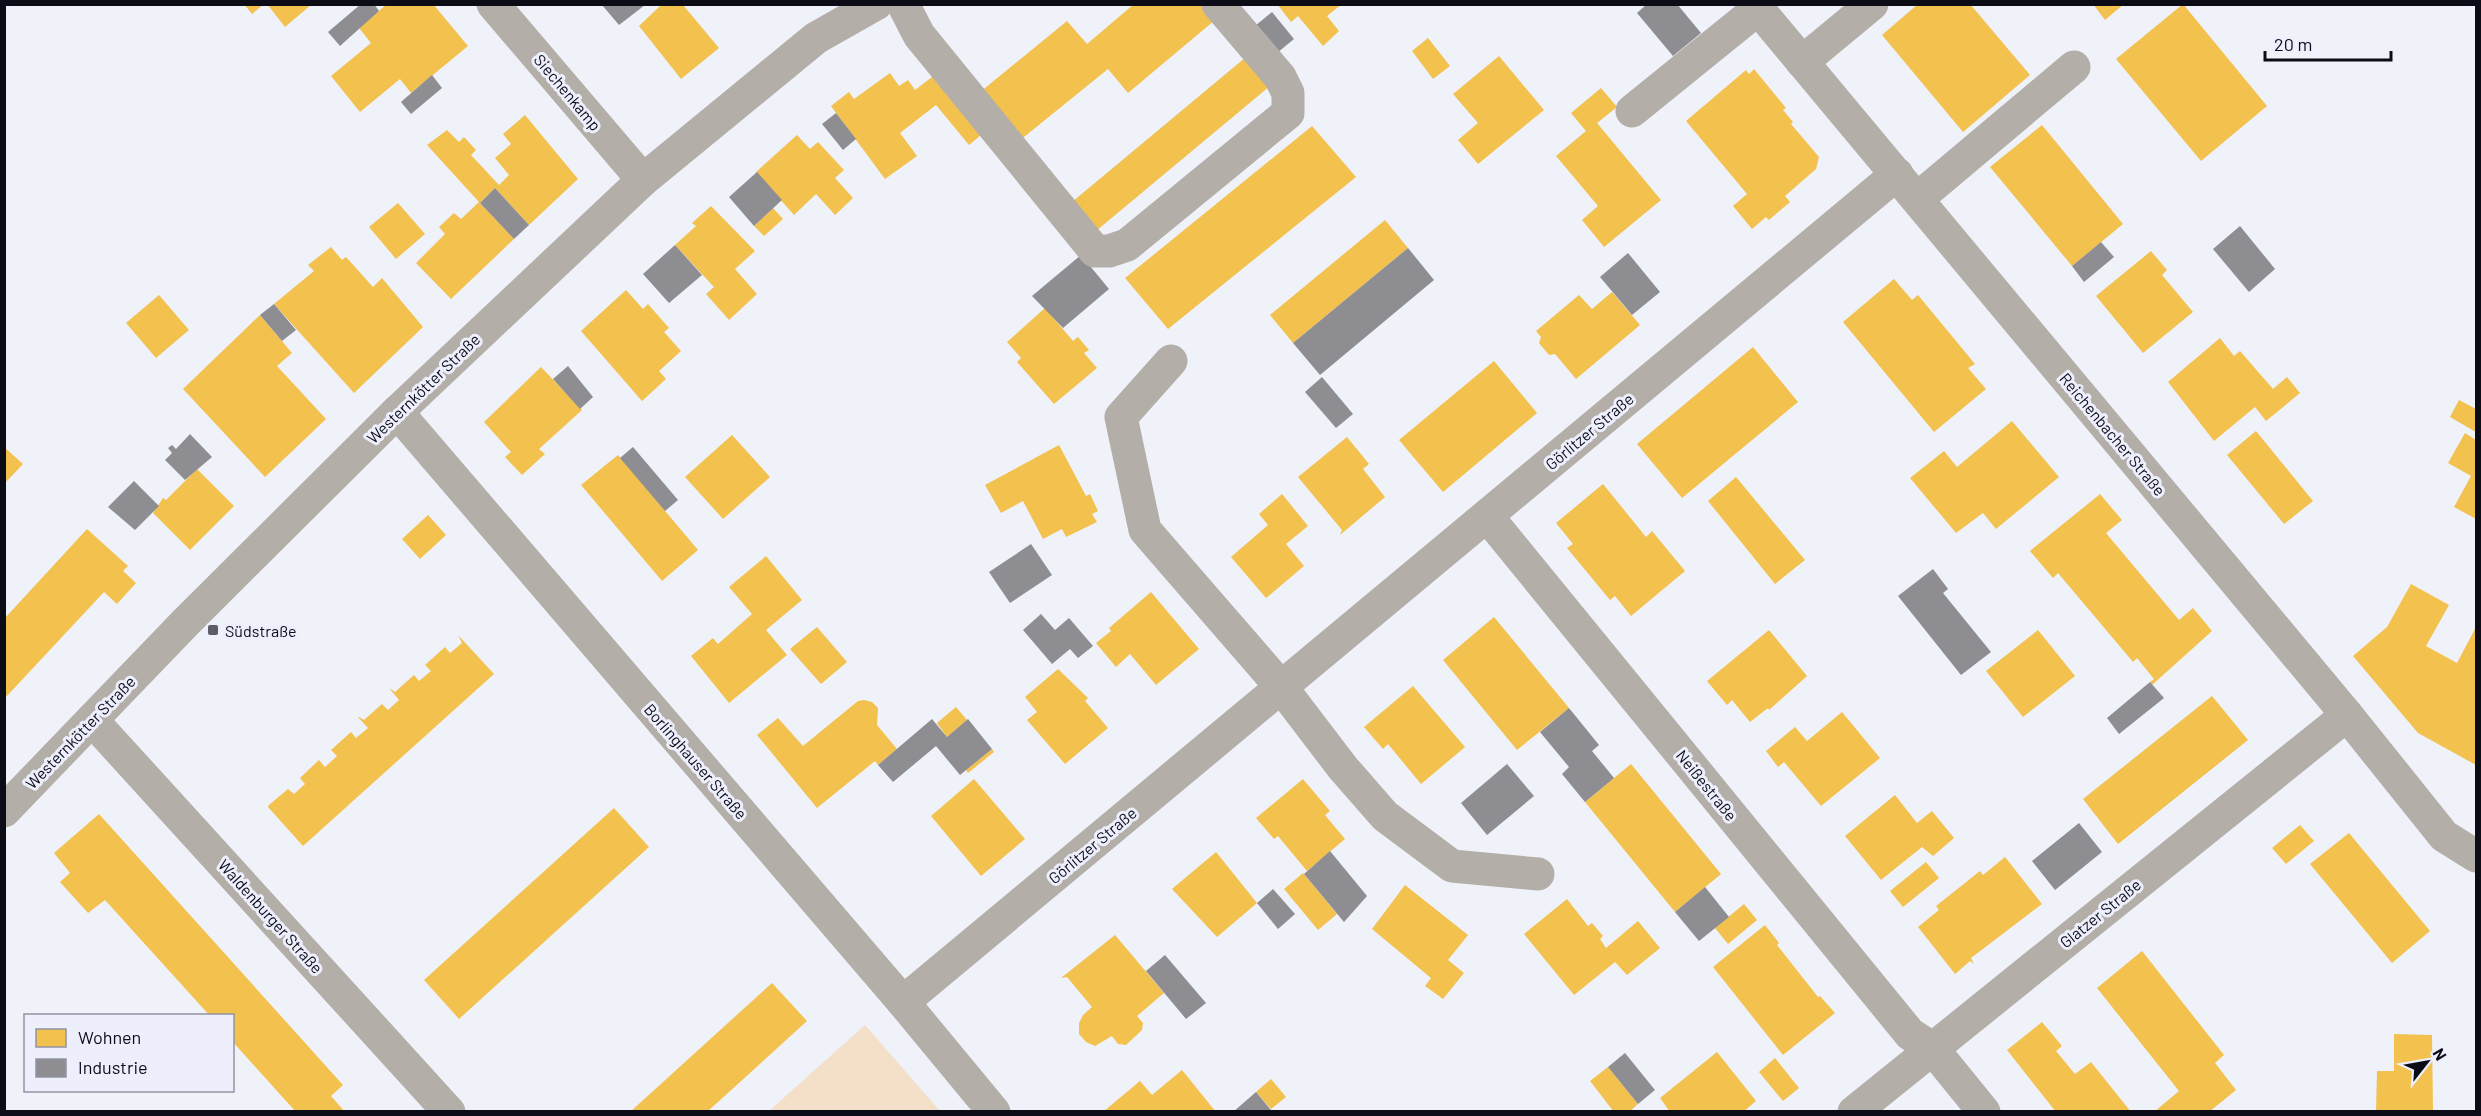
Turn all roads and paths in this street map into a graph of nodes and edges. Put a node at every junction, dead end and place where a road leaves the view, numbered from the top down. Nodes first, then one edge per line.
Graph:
1 (493, 4) edge
2 (876, 4) edge
3 (903, 4) edge
4 (1218, 4) edge
5 (1872, 4) edge
6 (1756, 7) edge
7 (1802, 62) junction
8 (2074, 67) dead end
9 (1632, 111) dead end
10 (1897, 174) junction
11 (643, 180) junction
12 (1917, 199) junction
13 (1171, 361) dead end
14 (397, 412) junction
15 (1487, 516) junction
16 (1282, 688) junction
17 (2347, 715) junction
18 (92, 720) junction
19 (4, 811) edge
20 (2476, 856) edge
21 (1538, 874) dead end
22 (903, 1002) junction
23 (1932, 1048) junction
24 (449, 1112) edge
25 (994, 1112) edge
26 (1854, 1112) edge
27 (1984, 1112) edge

1 - 11 street, Siechenkamp
2 - 11 street, Westernkötter Straße
3 - 4 street
5 - 7 street
6 - 7 street, Reichenbacher Straße
6 - 9 street
7 - 10 street, Reichenbacher Straße
8 - 12 street
10 - 12 street, Reichenbacher Straße
10 - 15 street, Görlitzer Straße
11 - 14 street, Westernkötter Straße
12 - 17 street, Reichenbacher Straße
13 - 16 street
14 - 18 street, Westernkötter Straße
14 - 22 street, Borlinghauser Straße
15 - 16 street, Görlitzer Straße
15 - 23 street, Neißestraße
16 - 21 street
16 - 22 street, Görlitzer Straße
17 - 20 street, Reichenbacher Straße
17 - 23 street, Glatzer Straße
18 - 19 street, Westernkötter Straße
18 - 24 street, Waldenburger Straße
22 - 25 street, Borlinghauser Straße
23 - 26 street, Glatzer Straße
23 - 27 street

